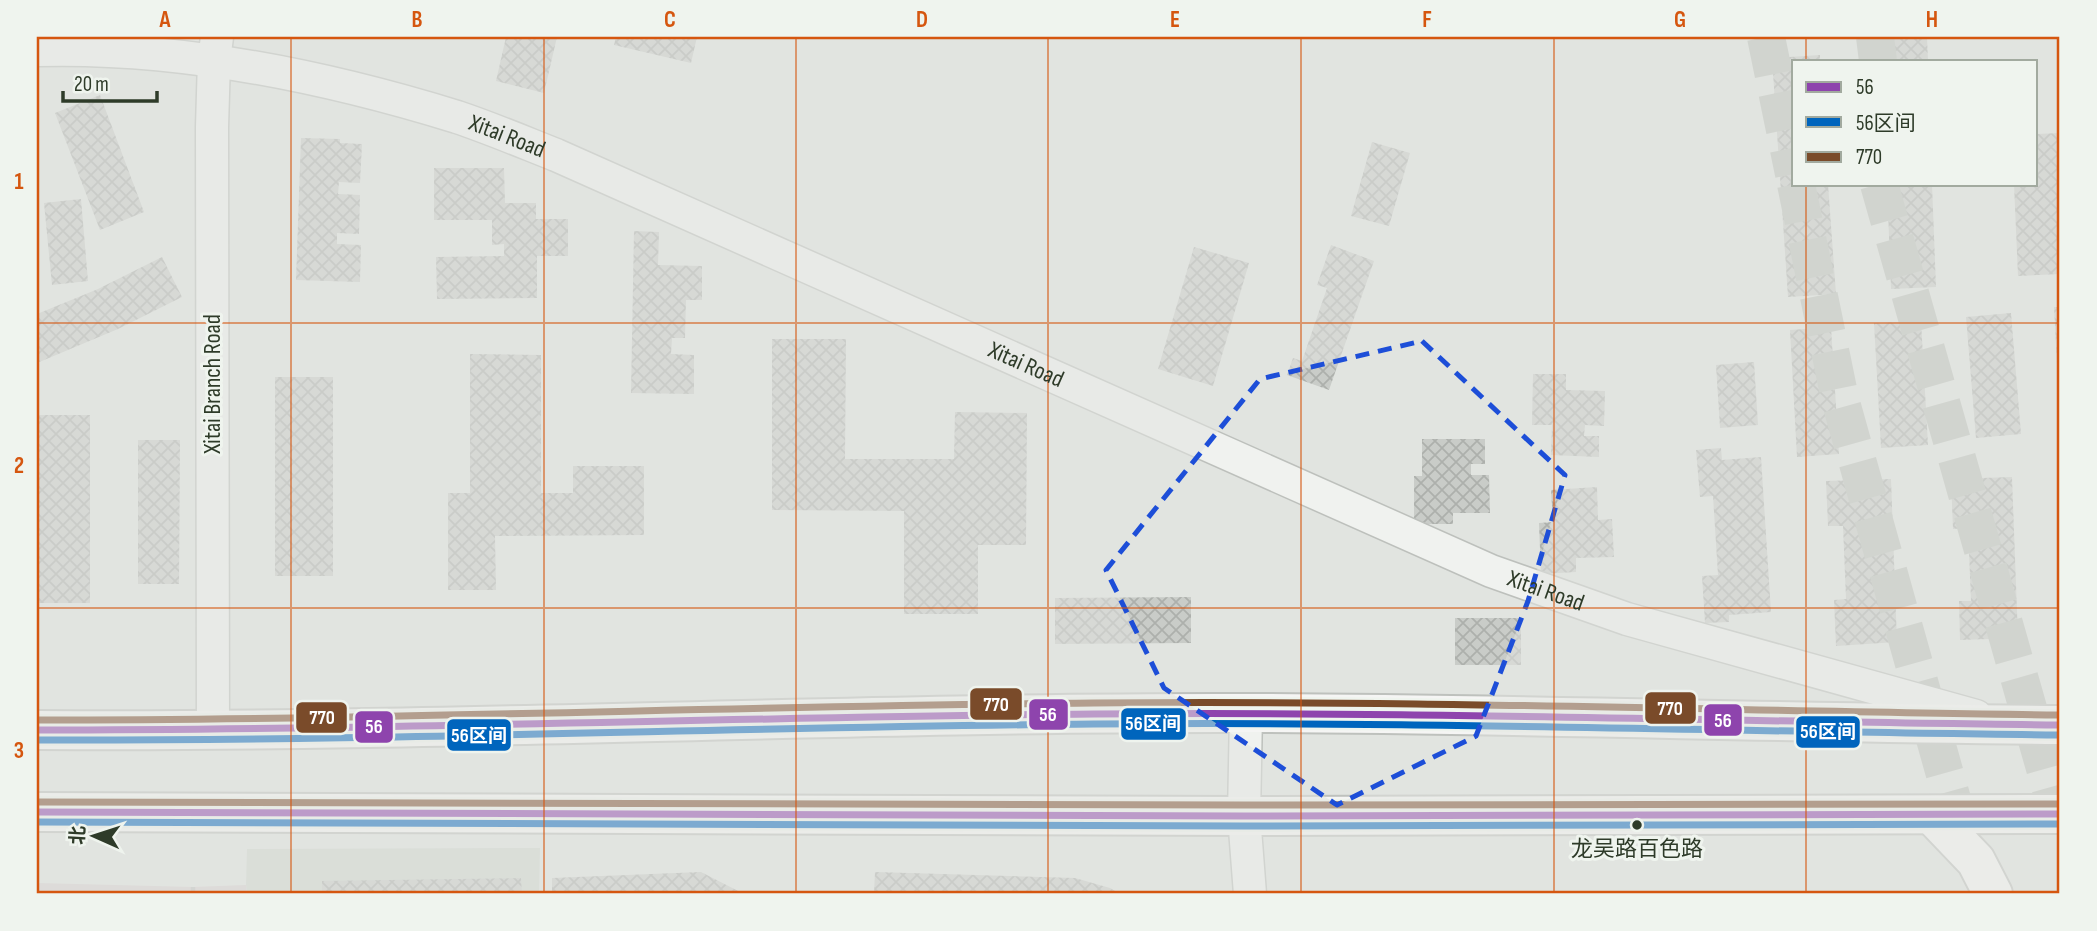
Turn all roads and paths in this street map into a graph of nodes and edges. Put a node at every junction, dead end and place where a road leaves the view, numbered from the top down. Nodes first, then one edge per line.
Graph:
1 (215, 48) edge
2 (37, 50) edge
3 (1246, 713) junction
4 (2007, 724) junction
5 (2060, 725) edge
6 (37, 730) edge
7 (213, 731) junction
8 (37, 812) edge
9 (2060, 814) edge
10 (1244, 816) junction
11 (1933, 816) junction
12 (193, 887) dead end
13 (193, 894) edge
14 (1250, 894) edge
15 (1993, 894) edge

1 - 2 street, Xitai Road
1 - 4 street, Xitai Road
1 - 7 street, Xitai Branch Road
3 - 4 main road
3 - 7 main road
3 - 10 street
4 - 5 main road
6 - 7 main road
8 - 10 main road
9 - 11 main road
10 - 11 main road
10 - 14 street
11 - 15 main road
12 - 13 path

